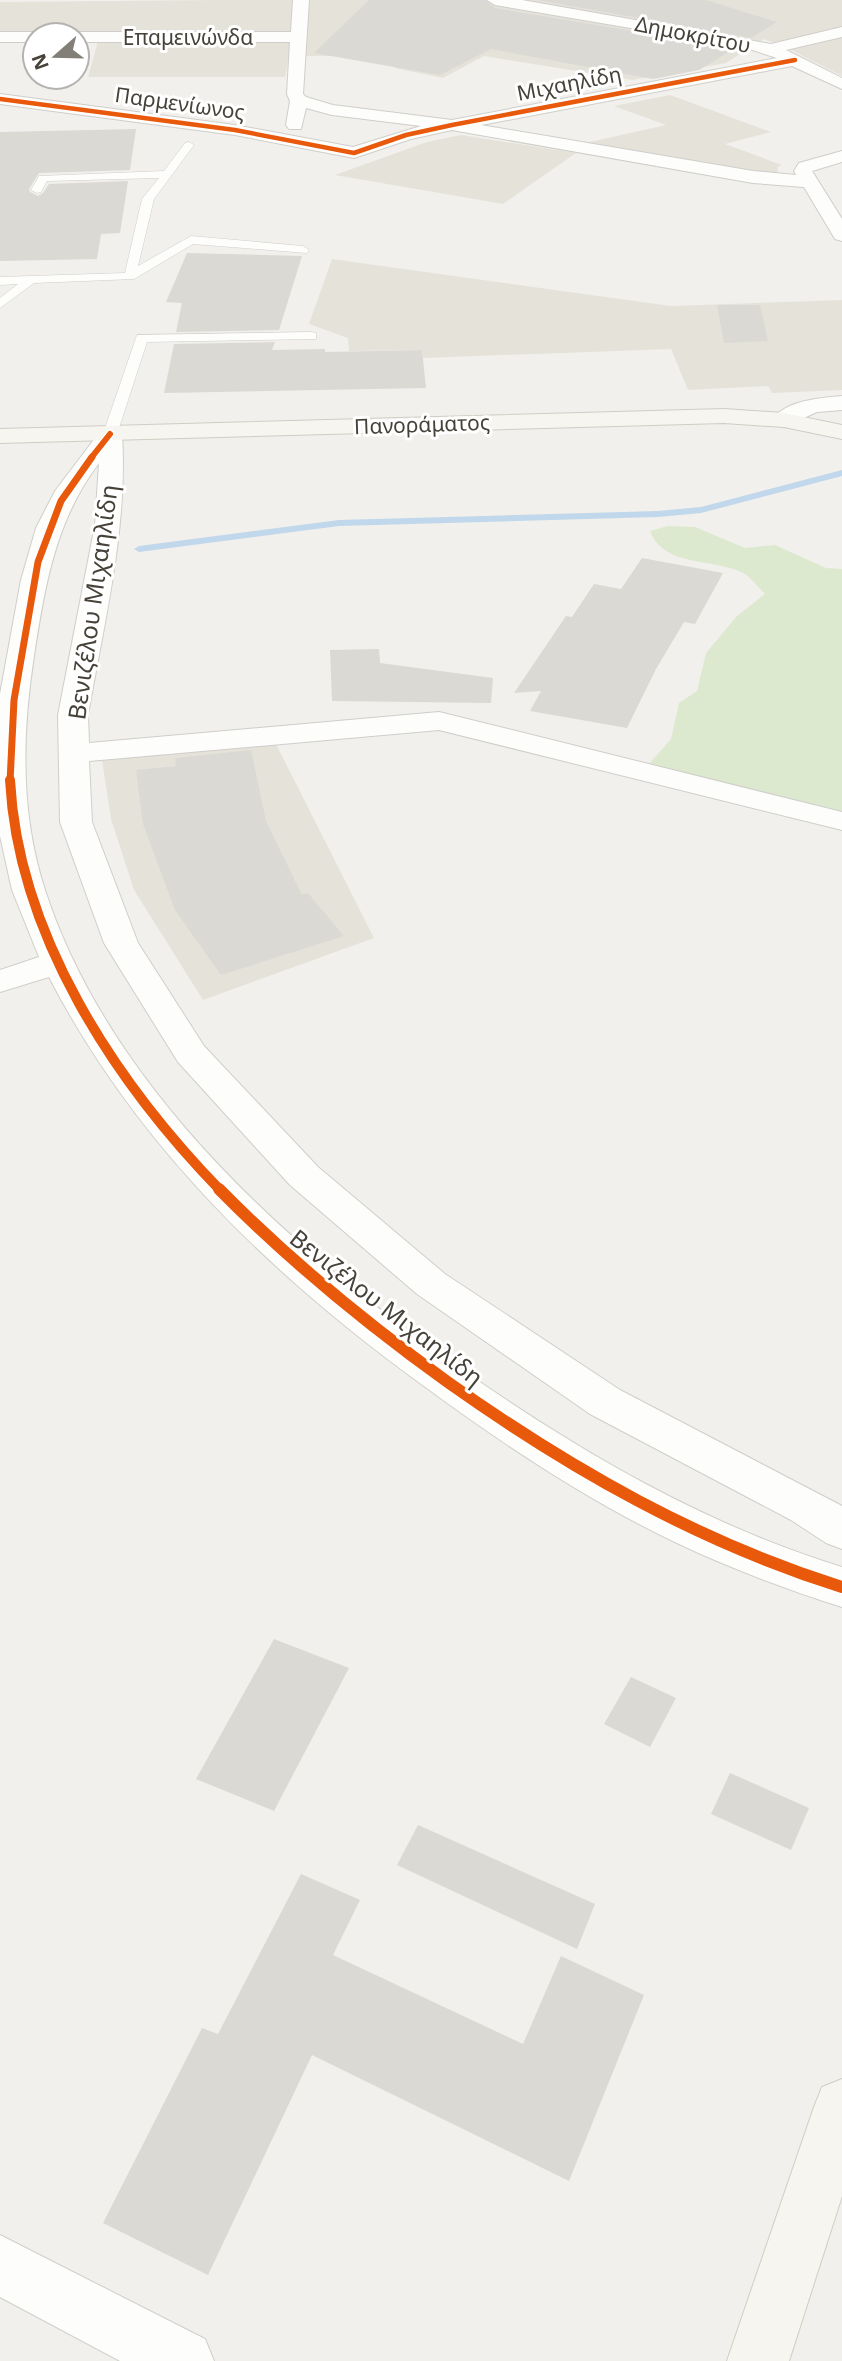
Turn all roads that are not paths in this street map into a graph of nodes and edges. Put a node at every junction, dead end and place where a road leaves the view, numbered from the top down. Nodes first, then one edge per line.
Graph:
1 (301, 0) edge
2 (495, 0) edge
3 (595, 0) edge
4 (557, 9) junction
5 (842, 32) edge
6 (0, 37) edge
7 (21, 37) edge
8 (91, 37) edge
9 (299, 37) junction
10 (771, 49) junction
11 (795, 60) junction
12 (842, 84) edge
13 (0, 99) edge
14 (299, 101) junction
15 (452, 125) junction
16 (288, 139) junction
17 (189, 145) dead end
18 (354, 153) joint
19 (842, 156) edge
20 (167, 174) junction
21 (807, 182) junction
22 (37, 190) dead end
23 (842, 235) edge
24 (303, 250) dead end
25 (130, 276) junction
26 (0, 281) edge
27 (30, 281) junction
28 (0, 304) edge
29 (310, 336) dead end
30 (842, 403) edge
31 (784, 420) junction
32 (842, 432) edge
33 (110, 434) junction
34 (0, 436) edge
35 (73, 753) junction
36 (842, 821) edge
37 (57, 963) junction
38 (0, 981) edge
39 (842, 1530) edge
40 (842, 1587) edge
41 (842, 2107) edge
42 (0, 2265) edge
43 (183, 2361) edge
44 (758, 2361) edge

1 - 9 street
2 - 4 street, Δημοκρίτου
3 - 4 street
4 - 10 street, Δημοκρίτου
5 - 10 street
6 - 7 street
8 - 9 street, Επαμεινώνδα
9 - 14 street
10 - 11 street, Δημοκρίτου
11 - 12 street, Δημοκρίτου
11 - 15 street, Μιχαηλίδη
13 - 16 street, Παρμενίωνος
14 - 15 street
14 - 16 street
15 - 18 street, Μιχαηλίδη
15 - 21 street
16 - 18 street, Παρμενίωνος
17 - 20 lane
19 - 21 street
20 - 22 lane
20 - 25 lane
21 - 23 street
24 - 25 lane
25 - 27 lane
26 - 27 lane
27 - 28 lane
29 - 33 lane
30 - 31 street
31 - 32 main road, Πανοράματος
31 - 33 main road, Πανοράματος
33 - 34 main road, Πανοράματος
33 - 35 street, Βενιζέλου Μιχαηλίδη
33 - 37 street, Βενιζέλου Μιχαηλίδη
35 - 36 street
35 - 39 street, Βενιζέλου Μιχαηλίδη
37 - 38 street
37 - 40 street, Βενιζέλου Μιχαηλίδη
41 - 44 main road
42 - 43 street

